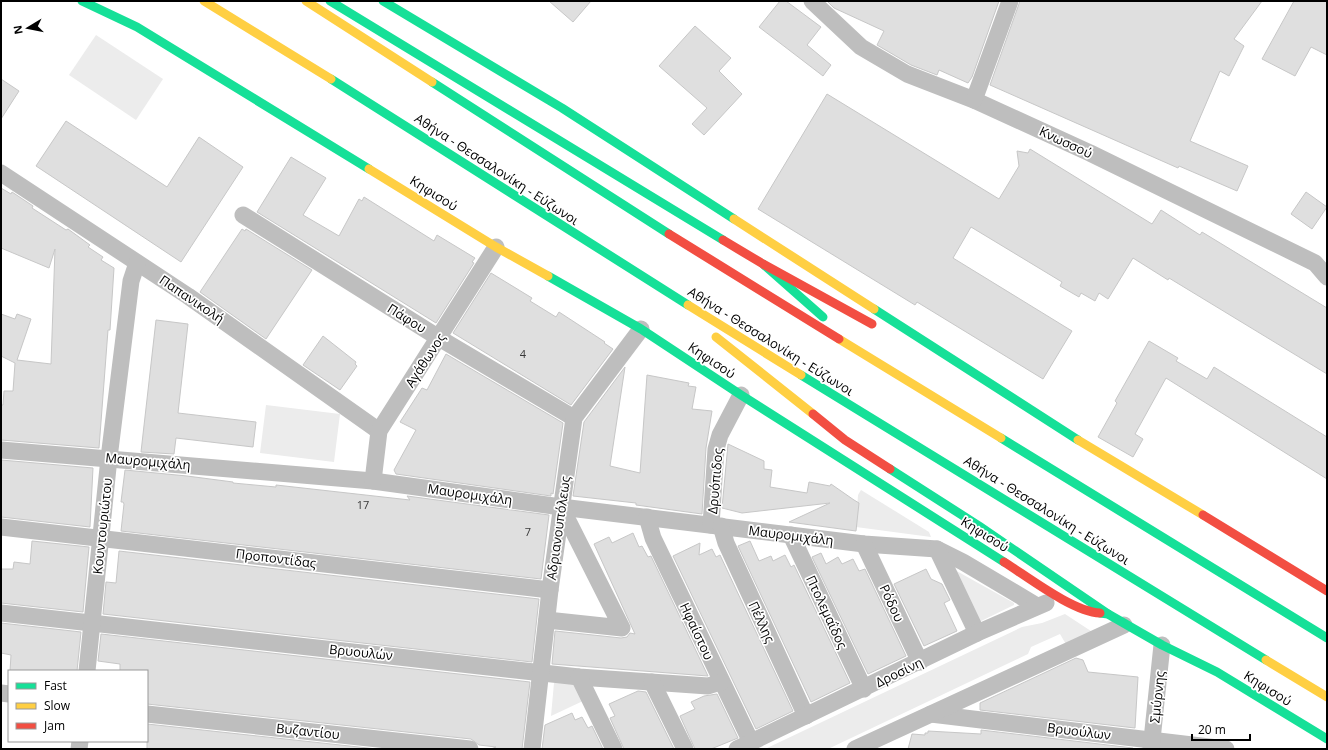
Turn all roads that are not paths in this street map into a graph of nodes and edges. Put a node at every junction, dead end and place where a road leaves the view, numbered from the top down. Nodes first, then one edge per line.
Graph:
1 (82, 1) edge
2 (198, 1) edge
3 (204, 1) edge
4 (306, 1) edge
5 (330, 1) edge
6 (384, 1) edge
7 (812, 1) edge
8 (1010, 1) edge
9 (212, 6) junction
10 (974, 100) junction
11 (1, 173) edge
12 (242, 215) dead end
13 (496, 247) junction
14 (137, 263) junction
15 (763, 264) junction
16 (642, 277) junction
17 (1327, 277) edge
18 (697, 321) dead end
19 (880, 328) dead end
20 (641, 329) junction
21 (709, 331) dead end
22 (439, 338) junction
23 (928, 355) dead end
24 (868, 356) junction
25 (741, 395) junction
26 (574, 418) junction
27 (1059, 428) junction
28 (379, 431) junction
29 (1, 450) edge
30 (109, 458) junction
31 (373, 481) junction
32 (561, 507) junction
33 (647, 517) junction
34 (716, 525) junction
35 (1, 527) edge
36 (791, 535) junction
37 (101, 538) junction
38 (864, 544) junction
39 (937, 549) junction
40 (550, 590) junction
41 (1327, 591) edge
42 (1061, 598) junction
43 (1037, 606) junction
44 (1, 613) edge
45 (1108, 614) junction
46 (547, 620) junction
47 (92, 622) junction
48 (1124, 625) junction
49 (977, 633) junction
50 (1327, 638) edge
51 (1162, 645) junction
52 (920, 662) junction
53 (87, 670) edge
54 (541, 672) junction
55 (580, 677) junction
56 (652, 682) junction
57 (721, 682) junction
58 (864, 689) junction
59 (1327, 698) edge
60 (148, 714) edge
61 (931, 714) junction
62 (806, 716) junction
63 (1327, 739) edge
64 (871, 745) edge
65 (1152, 745) edge
66 (744, 746) edge
67 (470, 749) edge
68 (532, 749) edge
69 (614, 749) edge
70 (685, 749) edge
71 (855, 749) edge
72 (1226, 749) edge

1 - 13 main road, Κηφισού
2 - 9 main road
3 - 9 main road, Αθήνα - Θεσσαλονίκη - Εύζωνοι
4 - 24 main road
5 - 15 main road
6 - 27 main road
7 - 10 street, Κνωσσού
8 - 10 street
9 - 16 main road, Αθήνα - Θεσσαλονίκη - Εύζωνοι
10 - 17 street, Κνωσσού
11 - 14 street, Παπανικολή
12 - 22 street, Πάφου
13 - 20 main road, Κηφισού
13 - 22 street, Αγάθωνος
14 - 28 street, Παπανικολή
14 - 30 street, Κουντουριώτου
15 - 19 main road
15 - 24 main road
16 - 18 main road
16 - 59 main road, Αθήνα - Θεσσαλονίκη - Εύζωνοι
20 - 25 main road, Κηφισού
20 - 26 street, Αδριανουπόλεως
21 - 45 main road
22 - 26 street, Πάφου
22 - 28 street, Αγάθωνος
23 - 27 main road
24 - 50 main road
25 - 34 street, Δρυόπιδος
25 - 42 main road, Κηφισού
26 - 32 street, Αδριανουπόλεως
27 - 41 main road
28 - 31 street, Αγάθωνος
29 - 30 street, Μαυρομιχάλη
30 - 31 street, Μαυρομιχάλη
30 - 37 street, Κουντουριώτου
31 - 32 street, Μαυρομιχάλη
32 - 33 street, Μαυρομιχάλη
32 - 40 street, Αδριανουπόλεως
32 - 46 street
33 - 34 street, Μαυρομιχάλη
33 - 57 street, Ηφαίστου
34 - 36 street, Μαυρομιχάλη
34 - 62 street, Πέλλης
35 - 37 street, Προποντίδας
36 - 38 street, Μαυρομιχάλη
36 - 58 street, Πτολεμαΐδος
37 - 40 street, Προποντίδας
37 - 47 street, Κουντουριώτου
38 - 39 street, Μαυρομιχάλη
38 - 52 street, Ρόδου
39 - 43 street, Μαυρομιχάλη
39 - 49 street
40 - 46 street, Αδριανουπόλεως
42 - 43 street, Δροσίνη
42 - 45 main road, Κηφισού
43 - 49 street, Δροσίνη
44 - 47 street, Βρυουλών
45 - 48 main road, Κηφισού
46 - 54 street, Αδριανουπόλεως
47 - 53 street, Κουντουριώτου
47 - 54 street, Βρυουλών
48 - 51 main road, Κηφισού
48 - 61 street
49 - 52 street, Δροσίνη
51 - 63 main road, Κηφισού
51 - 65 street, Σμύρνης
52 - 58 street, Δροσίνη
54 - 55 street, Βρυουλών
54 - 68 street, Αδριανουπόλεως
55 - 56 street, Βρυουλών
55 - 69 street
56 - 57 street, Βρυουλών
56 - 70 street
57 - 66 street, Ηφαίστου
58 - 62 street, Δροσίνη
60 - 67 street, Βυζαντίου
61 - 64 street
61 - 65 street, Βρυούλων
62 - 66 street, Δροσίνη
64 - 71 street
65 - 72 street, Βρυούλων

